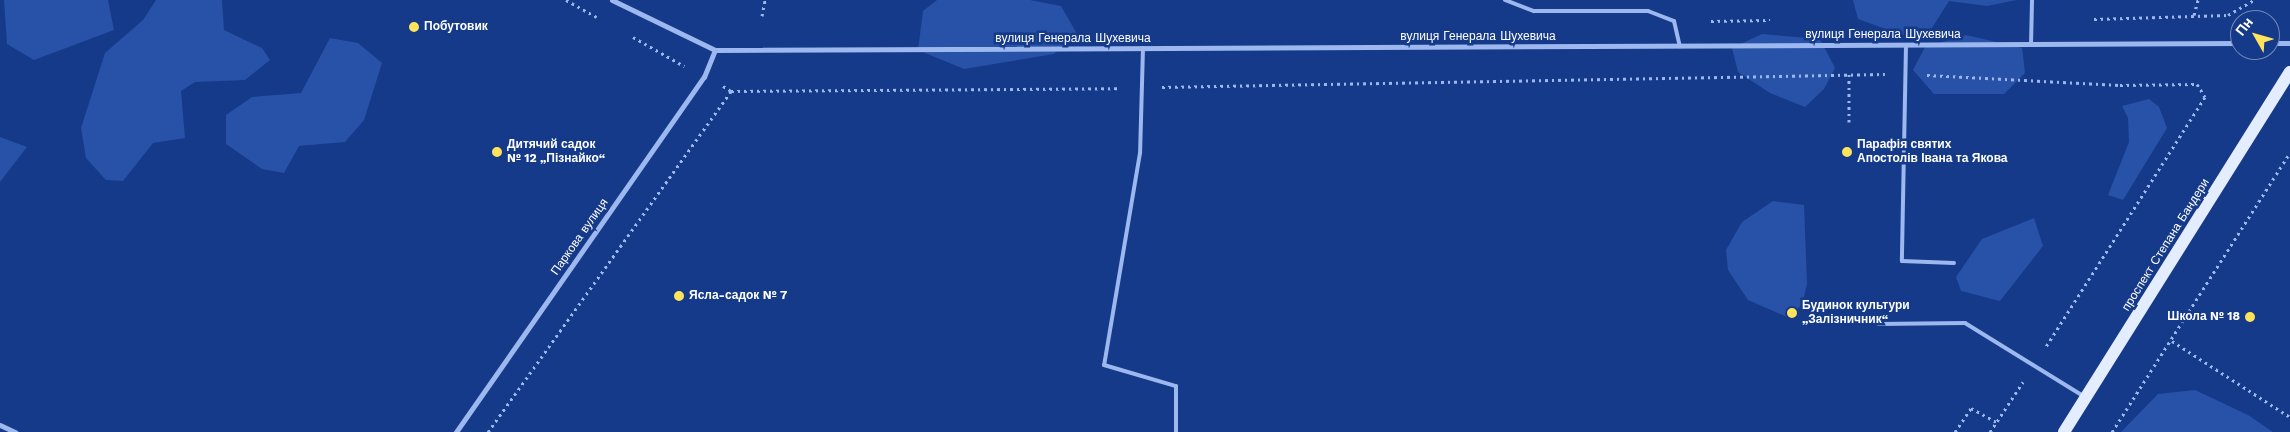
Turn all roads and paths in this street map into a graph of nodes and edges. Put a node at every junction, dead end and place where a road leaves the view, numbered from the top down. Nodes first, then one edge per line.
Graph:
1 (612, 0) edge
2 (764, 0) edge
3 (1505, 0) edge
4 (2032, 0) edge
5 (2198, 0) edge
6 (2254, 0) edge
7 (2194, 15) dead end
8 (2228, 15) dead end
9 (762, 16) dead end
10 (2230, 44) edge
11 (1906, 45) junction
12 (2031, 45) junction
13 (1680, 46) junction
14 (1143, 48) junction
15 (715, 50) junction
16 (2290, 72) edge
17 (1849, 74) junction
18 (1905, 74) junction
19 (704, 77) junction
20 (2286, 86) edge
21 (1142, 88) junction
22 (731, 90) junction
23 (1849, 122) dead end
24 (2290, 153) edge
25 (1954, 262) dead end
26 (1878, 324) dead end
27 (2172, 341) junction
28 (2033, 366) junction
29 (2086, 398) junction
30 (2290, 417) edge
31 (1996, 422) junction
32 (0, 426) edge
33 (15, 432) edge
34 (456, 432) edge
35 (488, 432) edge
36 (1176, 432) edge
37 (1955, 432) edge
38 (1990, 432) edge
39 (2064, 432) edge
40 (2112, 432) edge

1 - 15 street
2 - 9 path
3 - 13 lane
4 - 12 lane
5 - 7 path
6 - 8 path
10 - 12 street, вулиця Генерала Шухевича
11 - 12 street, вулиця Генерала Шухевича
11 - 13 street, вулиця Генерала Шухевича
11 - 18 lane
13 - 14 street, вулиця Генерала Шухевича
14 - 15 street, вулиця Генерала Шухевича
14 - 21 lane
15 - 19 street, Паркова вулиця
16 - 20 main road, проспект Степана Бандери
17 - 18 path
17 - 21 path
17 - 23 path
18 - 25 lane
18 - 28 path
19 - 22 path
19 - 34 street, Паркова вулиця
20 - 29 main road, проспект Степана Бандери
21 - 22 path
21 - 36 lane
22 - 35 path
24 - 27 path
26 - 28 lane
27 - 30 path
27 - 40 path
28 - 29 lane
28 - 31 path
29 - 39 main road, проспект Степана Бандери
31 - 37 path
31 - 38 path
32 - 33 street

